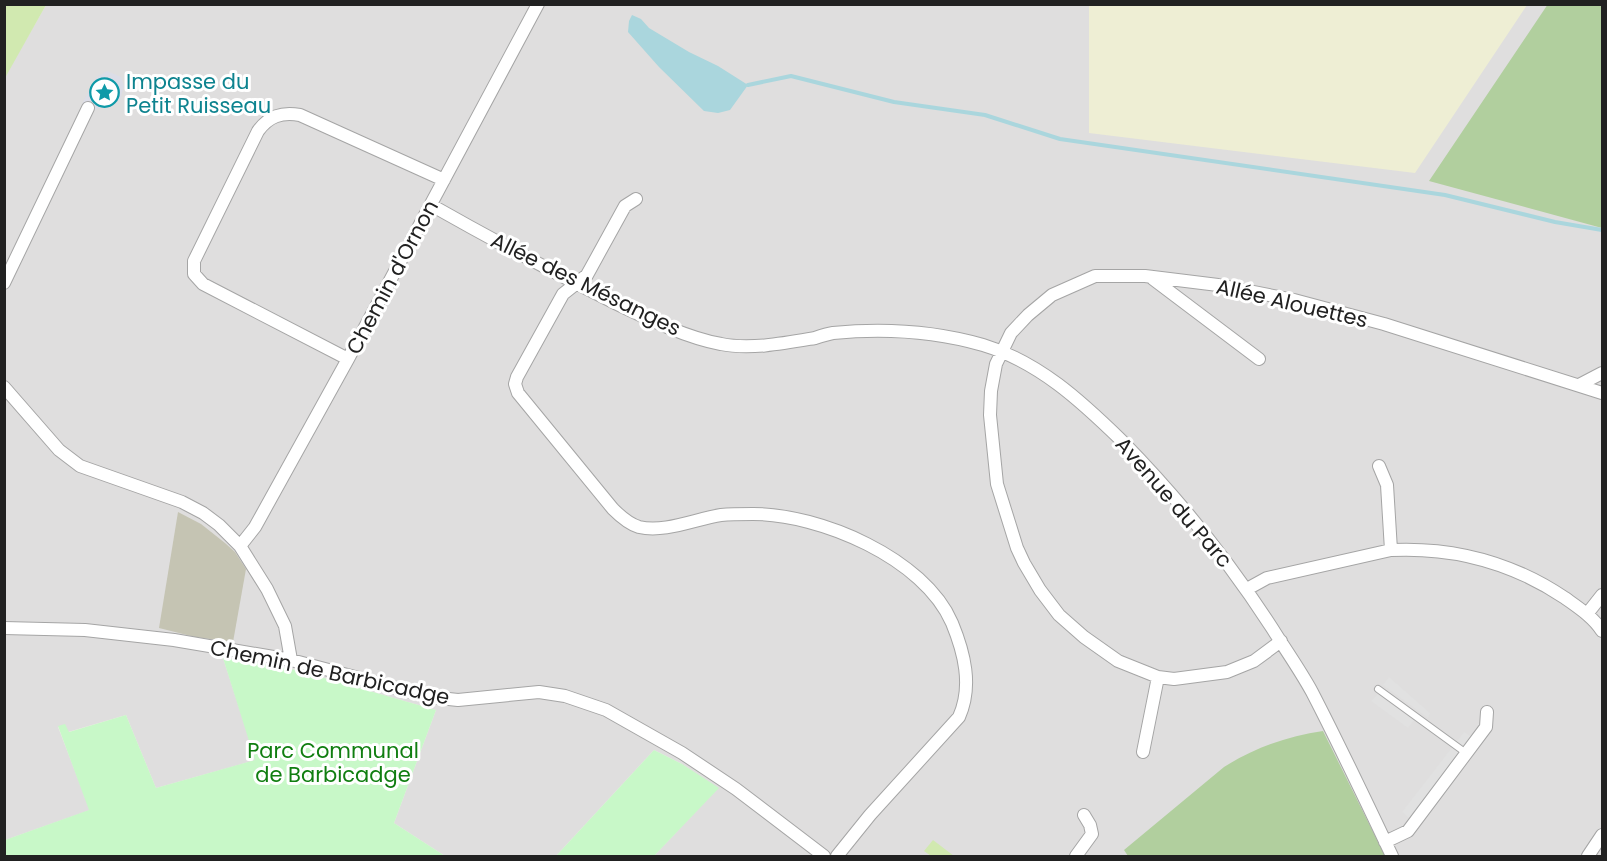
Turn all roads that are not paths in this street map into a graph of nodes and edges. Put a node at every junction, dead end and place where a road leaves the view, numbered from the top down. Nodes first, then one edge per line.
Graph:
1 (538, 4) edge
2 (88, 108) dead end
3 (444, 180) junction
4 (636, 199) dead end
5 (431, 205) junction
6 (1152, 278) junction
7 (4, 283) edge
8 (576, 283) junction
9 (818, 337) joint
10 (1001, 352) junction
11 (348, 359) junction
12 (1259, 359) dead end
13 (1602, 373) edge
14 (1580, 384) junction
15 (4, 387) edge
16 (1602, 393) edge
17 (1379, 466) dead end
18 (240, 546) junction
19 (1391, 550) junction
20 (1247, 589) junction
21 (1602, 595) edge
22 (1587, 614) junction
23 (4, 628) edge
24 (1602, 631) edge
25 (1281, 641) junction
26 (291, 660) junction
27 (1158, 677) junction
28 (1378, 689) dead end
29 (1487, 712) dead end
30 (1143, 752) dead end
31 (1466, 753) junction
32 (1084, 815) dead end
33 (1602, 835) edge
34 (1385, 842) junction
35 (824, 856) edge
36 (837, 856) edge
37 (1076, 856) edge
38 (1392, 856) edge
39 (1588, 856) edge

1 - 3 street, Chemin d'Ornon
2 - 7 street
3 - 5 street, Chemin d'Ornon
3 - 11 street
4 - 8 street
5 - 8 street, Allée des Mésanges
5 - 11 street, Chemin d'Ornon
6 - 10 street, Allée Alouettes
6 - 12 street
6 - 14 street, Allée Alouettes
8 - 9 street, Allée des Mésanges
8 - 36 street
9 - 10 street, Avenue du Parc
10 - 20 street, Avenue du Parc
10 - 27 street, Allée Alouettes
11 - 18 street, Chemin d'Ornon
13 - 14 street
14 - 16 street, Allée Alouettes
15 - 18 street
17 - 19 street
18 - 26 street
19 - 20 street
19 - 22 street
20 - 25 street, Avenue du Parc
21 - 22 street
22 - 24 street
23 - 26 street, Chemin de Barbicadge
25 - 27 street
25 - 34 street, Avenue du Parc
26 - 35 street, Chemin de Barbicadge
27 - 30 street
28 - 31 lane
29 - 31 street
31 - 34 street
32 - 37 street
33 - 39 street
34 - 38 street, Avenue du Parc

